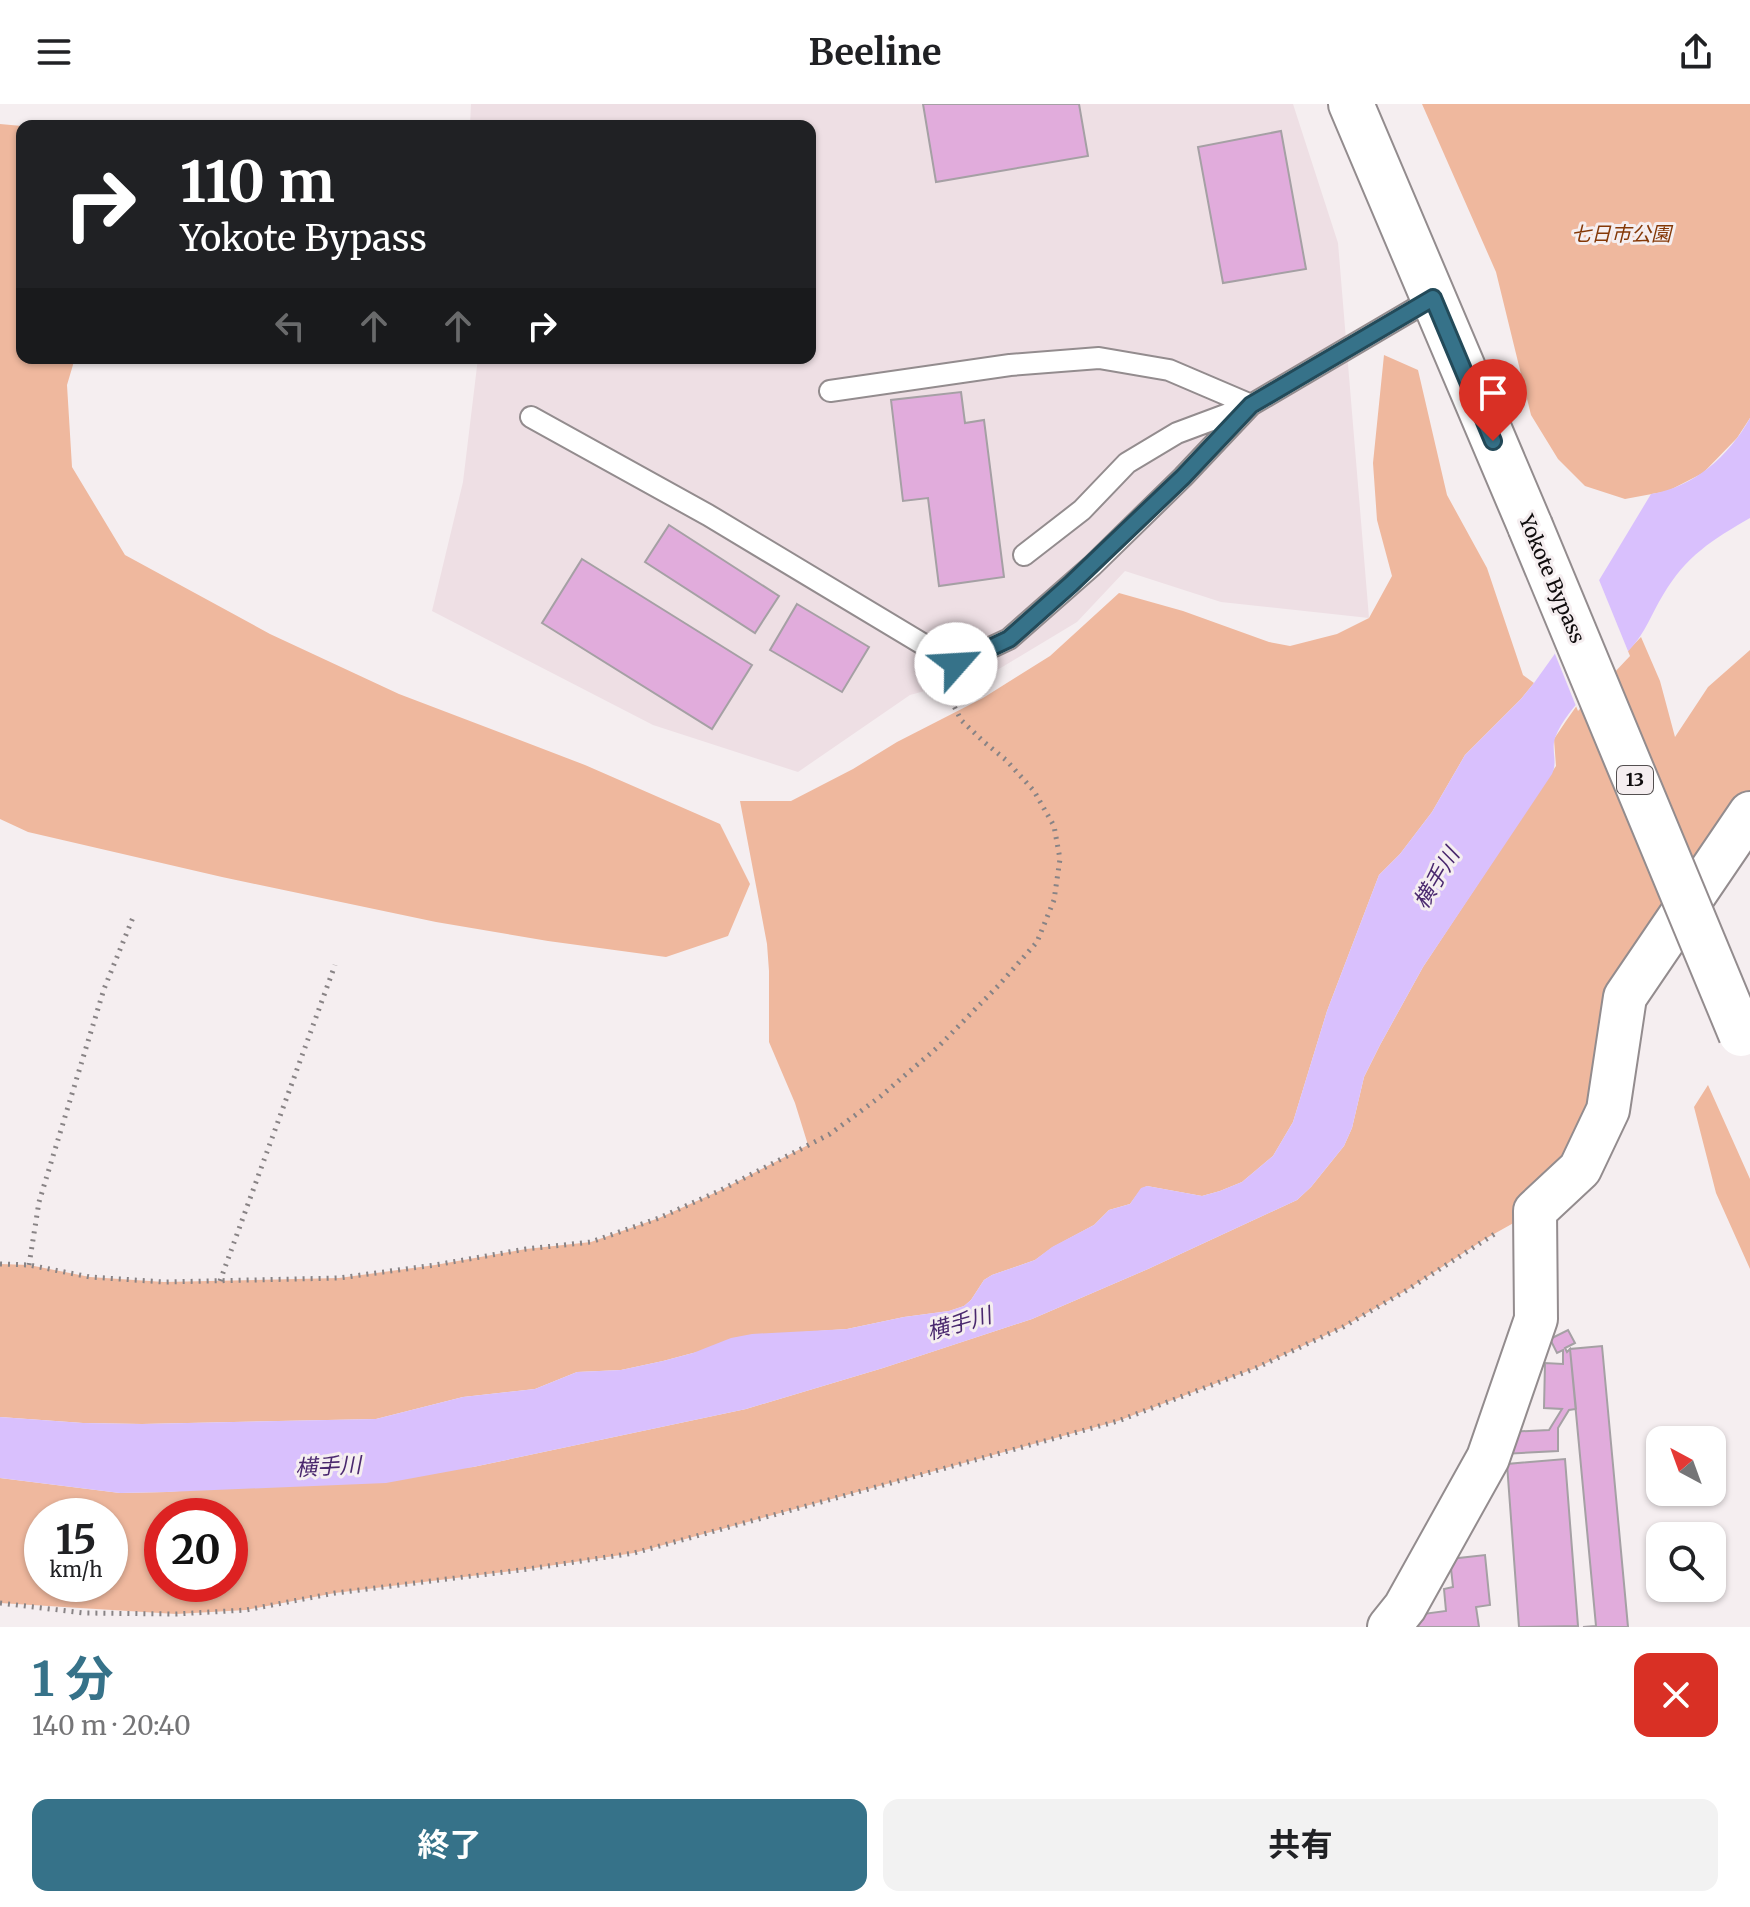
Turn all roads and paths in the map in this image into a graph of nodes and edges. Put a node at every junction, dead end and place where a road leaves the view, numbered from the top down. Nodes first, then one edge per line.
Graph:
1 (1351, 104) edge
2 (1433, 298) junction
3 (830, 391) dead end
4 (1251, 405) junction
5 (531, 417) dead end
6 (1024, 555) dead end
7 (956, 664) junction
8 (1750, 813) edge
9 (134, 915) dead end
10 (335, 965) dead end
11 (1745, 1044) edge
12 (1535, 1211) junction
13 (0, 1264) edge
14 (29, 1265) junction
15 (220, 1281) junction
16 (0, 1603) edge
17 (1389, 1627) edge

1 - 2 highway, Yokote Bypass / 13
2 - 4 lane
2 - 11 highway, Yokote Bypass / 13, bridge
3 - 4 lane
4 - 6 lane
4 - 7 lane
5 - 7 lane
7 - 15 path
8 - 12 street
9 - 14 path
10 - 15 path
12 - 16 path
12 - 17 street
13 - 14 path
14 - 15 path

